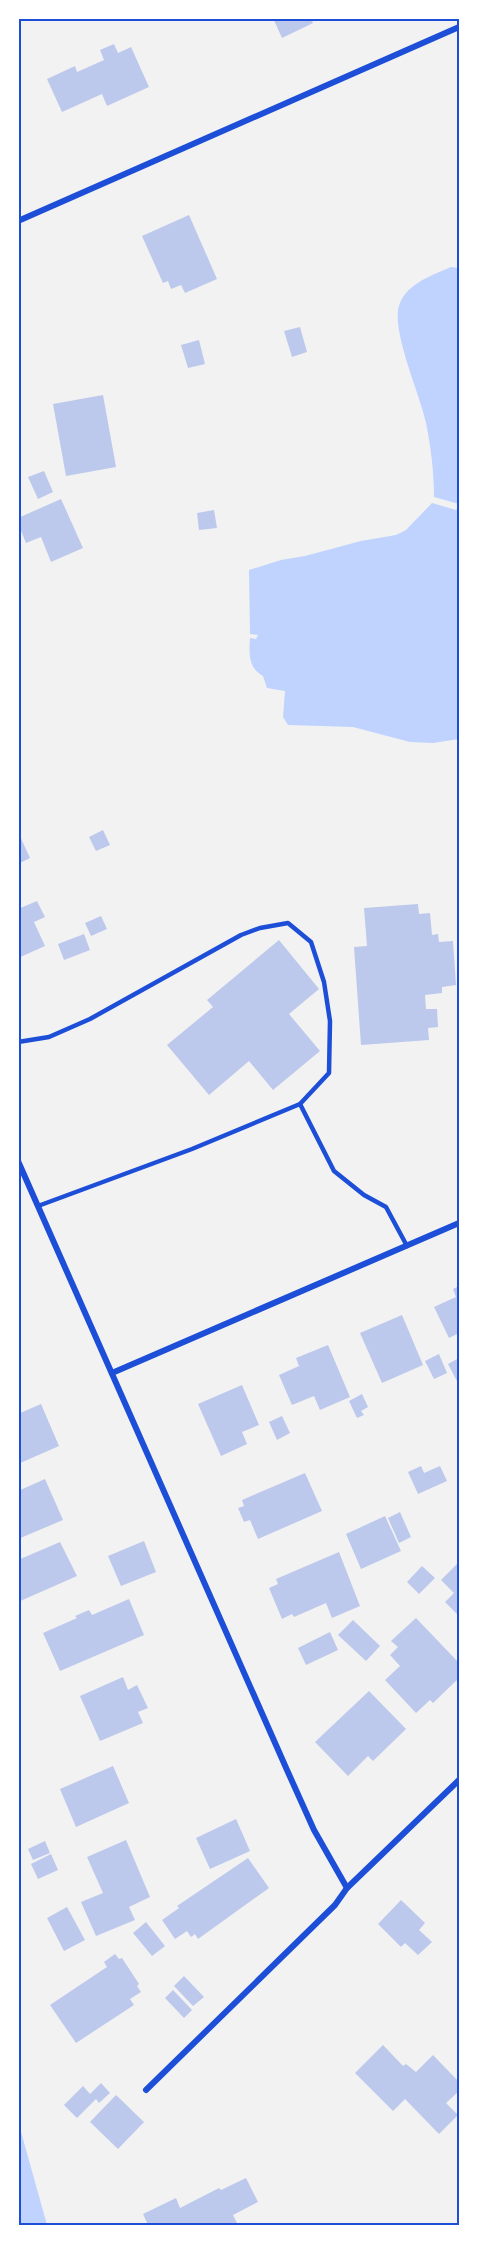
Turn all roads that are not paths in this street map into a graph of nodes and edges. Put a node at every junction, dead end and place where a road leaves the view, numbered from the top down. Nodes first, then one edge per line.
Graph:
1 (459, 27) edge
2 (18, 220) edge
3 (18, 1042) edge
4 (300, 1104) junction
5 (18, 1161) edge
6 (38, 1206) junction
7 (459, 1223) edge
8 (407, 1246) junction
9 (112, 1373) junction
10 (459, 1780) edge
11 (347, 1888) junction
12 (146, 2090) dead end

1 - 2 street
3 - 4 lane
4 - 6 lane
4 - 8 lane
5 - 6 street
6 - 9 street
7 - 8 street
8 - 9 street
9 - 11 street
10 - 11 street
11 - 12 street

